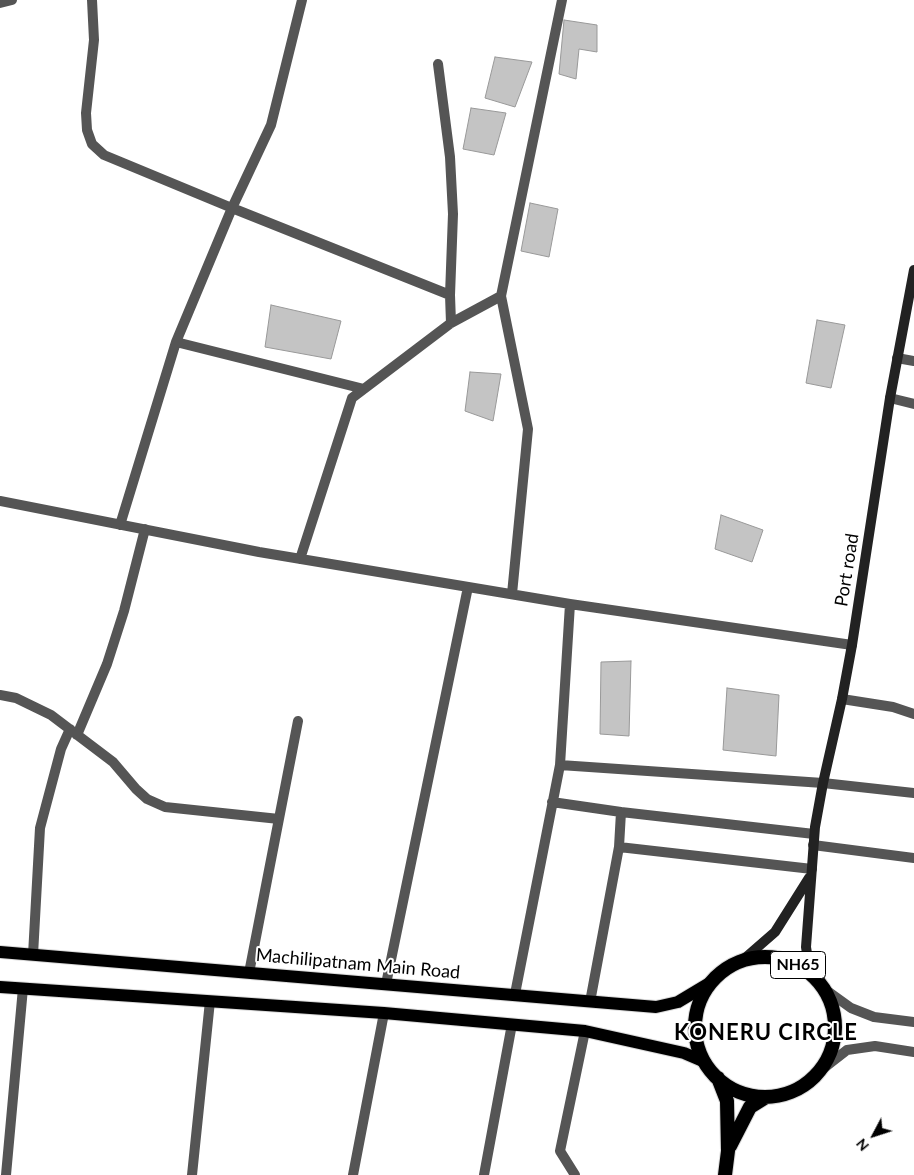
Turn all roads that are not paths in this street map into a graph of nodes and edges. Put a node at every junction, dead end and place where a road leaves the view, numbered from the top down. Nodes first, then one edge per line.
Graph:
1 (12, 0) edge
2 (92, 0) edge
3 (302, 0) edge
4 (562, 0) edge
5 (0, 3) edge
6 (438, 64) dead end
7 (232, 208) junction
8 (914, 270) edge
9 (450, 295) junction
10 (501, 296) junction
11 (451, 323) junction
12 (176, 342) junction
13 (897, 358) junction
14 (914, 361) edge
15 (364, 389) junction
16 (890, 398) junction
17 (914, 404) edge
18 (0, 501) edge
19 (120, 524) junction
20 (145, 529) junction
21 (300, 559) junction
22 (468, 587) junction
23 (512, 594) junction
24 (570, 604) junction
25 (852, 645) junction
26 (0, 695) edge
27 (842, 699) junction
28 (914, 714) edge
29 (298, 721) dead end
30 (74, 732) junction
31 (560, 765) junction
32 (823, 783) junction
33 (914, 793) edge
34 (552, 802) junction
35 (621, 812) junction
36 (279, 818) junction
37 (814, 839) junction
38 (619, 847) junction
39 (914, 858) edge
40 (812, 872) junction
41 (0, 952) edge
42 (33, 955) junction
43 (744, 959) junction
44 (810, 972) junction
45 (249, 973) junction
46 (386, 984) junction
47 (708, 984) junction
48 (0, 986) edge
49 (23, 988) junction
50 (826, 990) junction
51 (515, 994) junction
52 (210, 1002) junction
53 (590, 1002) junction
54 (384, 1013) junction
55 (914, 1022) edge
56 (512, 1024) junction
57 (585, 1031) junction
58 (914, 1052) edge
59 (705, 1062) junction
60 (820, 1071) junction
61 (718, 1078) junction
62 (766, 1097) junction
63 (728, 1151) junction
64 (6, 1175) edge
65 (192, 1175) edge
66 (354, 1175) edge
67 (484, 1175) edge
68 (575, 1175) edge
69 (726, 1175) edge

1 - 5 street
2 - 7 street
3 - 7 street
4 - 10 street
6 - 9 street
7 - 9 street
7 - 12 street
8 - 13 main road, Port road
9 - 11 street
10 - 11 street
10 - 23 street
11 - 15 street
12 - 15 street
12 - 19 street
13 - 14 street
13 - 16 main road, Port road
15 - 21 street
16 - 17 street
16 - 25 main road, Port road
18 - 19 street
19 - 20 street
20 - 21 street
20 - 30 street
21 - 22 street
22 - 23 street
22 - 46 street
23 - 24 street
24 - 25 street
24 - 31 street
25 - 27 main road, Port road
26 - 30 street
27 - 28 street
27 - 32 main road, Port road
29 - 36 street
30 - 36 street
30 - 42 street
31 - 32 street
31 - 34 street
32 - 33 street
32 - 37 main road, Port road
34 - 35 street
34 - 51 street
35 - 37 street
35 - 38 street
36 - 45 street
37 - 39 street
37 - 40 main road, Port road
38 - 40 street
38 - 53 street
40 - 43 main road, Port road
40 - 44 main road, Port road
41 - 42 main road, Machilipatnam Main Road
42 - 45 main road, Machilipatnam Main Road
43 - 44 highway, NH65
43 - 47 highway, NH65
44 - 50 highway, NH65
45 - 46 main road, Machilipatnam Main Road
46 - 51 main road, Machilipatnam Main Road
47 - 53 main road, Machilipatnam Main Road
47 - 59 highway, NH65
48 - 49 main road
49 - 52 main road
49 - 64 street
50 - 55 street
50 - 60 highway, NH65
51 - 53 main road, Machilipatnam Main Road
52 - 54 main road
52 - 65 street
54 - 56 main road
54 - 66 street
56 - 57 main road
56 - 67 street
57 - 59 main road
57 - 68 street
58 - 60 street
59 - 61 highway, NH65
60 - 62 highway, NH65
61 - 62 highway, NH65
61 - 63 highway, NH65
62 - 63 highway, NH65
63 - 69 highway, NH65

